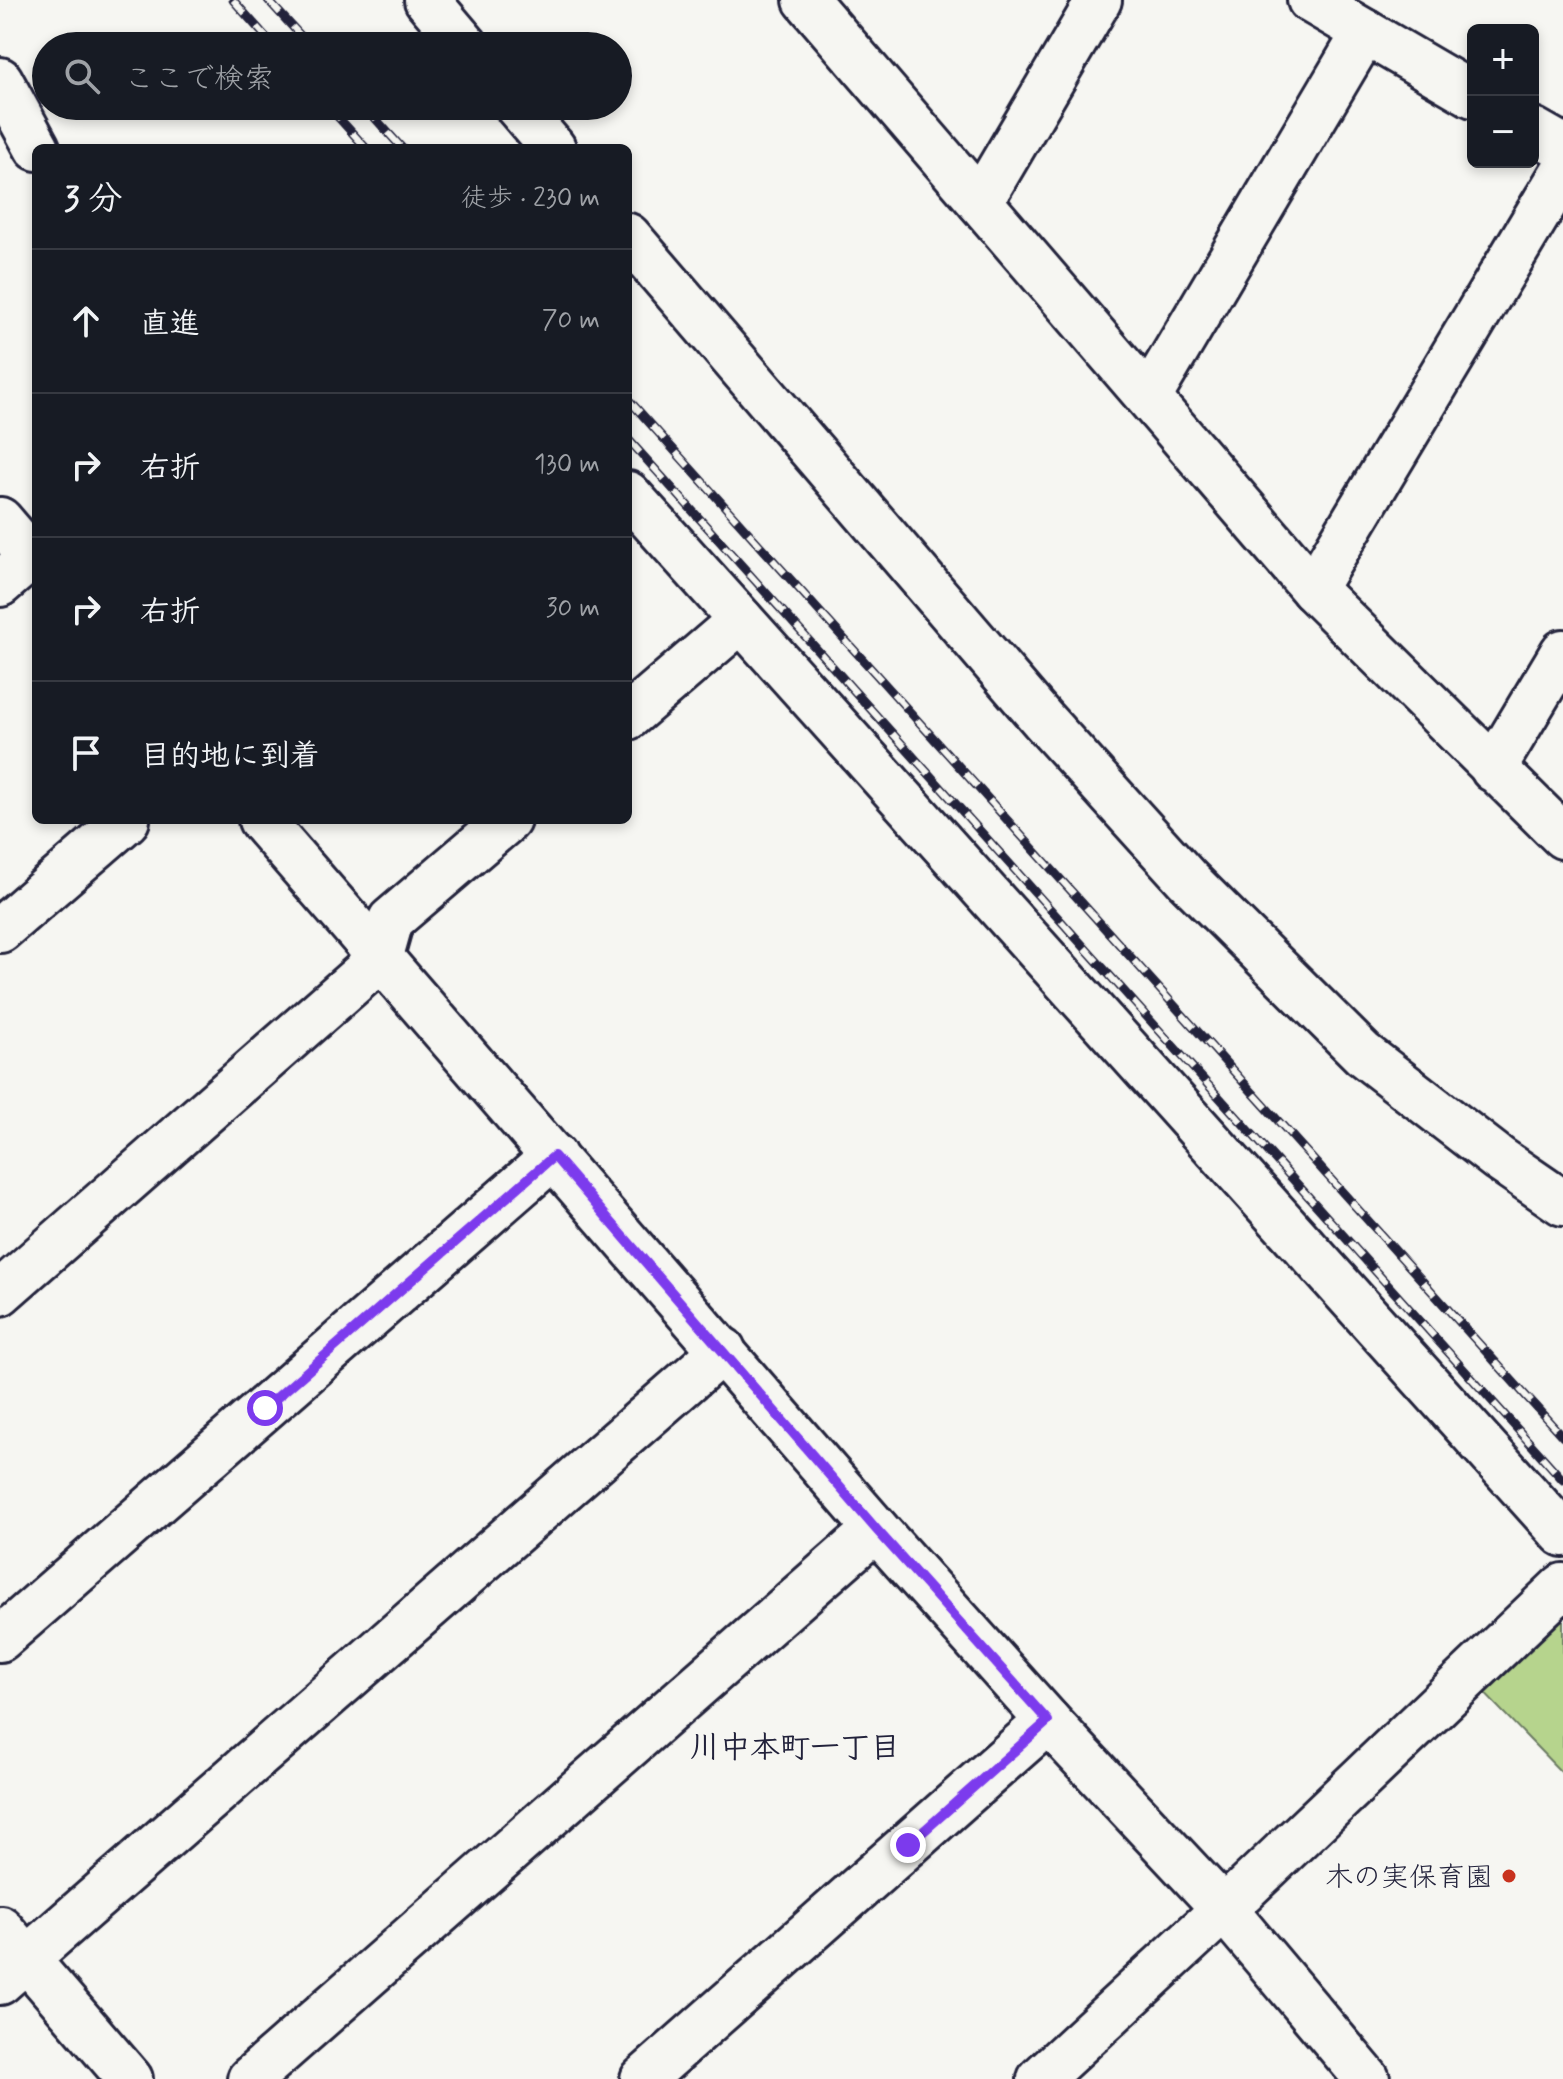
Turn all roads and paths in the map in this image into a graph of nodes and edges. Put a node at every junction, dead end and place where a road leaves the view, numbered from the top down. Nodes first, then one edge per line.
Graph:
1 (427, 0) edge
2 (806, 0) edge
3 (1099, 0) edge
4 (1310, 0) edge
5 (454, 32) edge
6 (1365, 32) junction
7 (2, 87) edge
8 (1467, 92) edge
9 (529, 120) edge
10 (1539, 133) edge
11 (35, 144) edge
12 (550, 144) edge
13 (1563, 147) edge
14 (1563, 172) edge
15 (980, 202) junction
16 (632, 241) edge
17 (1149, 397) junction
18 (632, 498) edge
19 (0, 520) edge
20 (26, 564) edge
21 (1313, 589) junction
22 (741, 620) junction
23 (1563, 652) edge
24 (632, 714) edge
25 (1493, 769) junction
26 (122, 824) edge
27 (264, 824) edge
28 (503, 824) edge
29 (1563, 836) edge
30 (0, 930) edge
31 (380, 959) junction
32 (554, 1156) junction
33 (1563, 1203) edge
34 (0, 1293) edge
35 (723, 1350) junction
36 (876, 1529) junction
37 (1563, 1534) edge
38 (1563, 1586) edge
39 (0, 1639) edge
40 (1048, 1721) junction
41 (1224, 1909) junction
42 (9, 1957) edge
43 (130, 2079) edge
44 (250, 2079) edge
45 (643, 2079) edge
46 (1040, 2079) edge
47 (1367, 2079) edge

1 - 5 street
2 - 15 street
3 - 15 street
4 - 6 street
6 - 8 street
6 - 17 street
7 - 11 street
9 - 12 street
10 - 13 street
14 - 21 street
15 - 17 street
16 - 33 street
17 - 21 street
18 - 22 street
19 - 20 street
21 - 25 street
22 - 24 street
22 - 37 street
23 - 25 street
25 - 29 street
26 - 30 street
27 - 31 street
28 - 31 street
31 - 32 street
31 - 34 street
32 - 35 street
32 - 39 street
35 - 36 street
35 - 42 street
36 - 40 street
36 - 44 street
38 - 41 street
40 - 41 street
40 - 45 street
41 - 46 street
41 - 47 street
42 - 43 street

